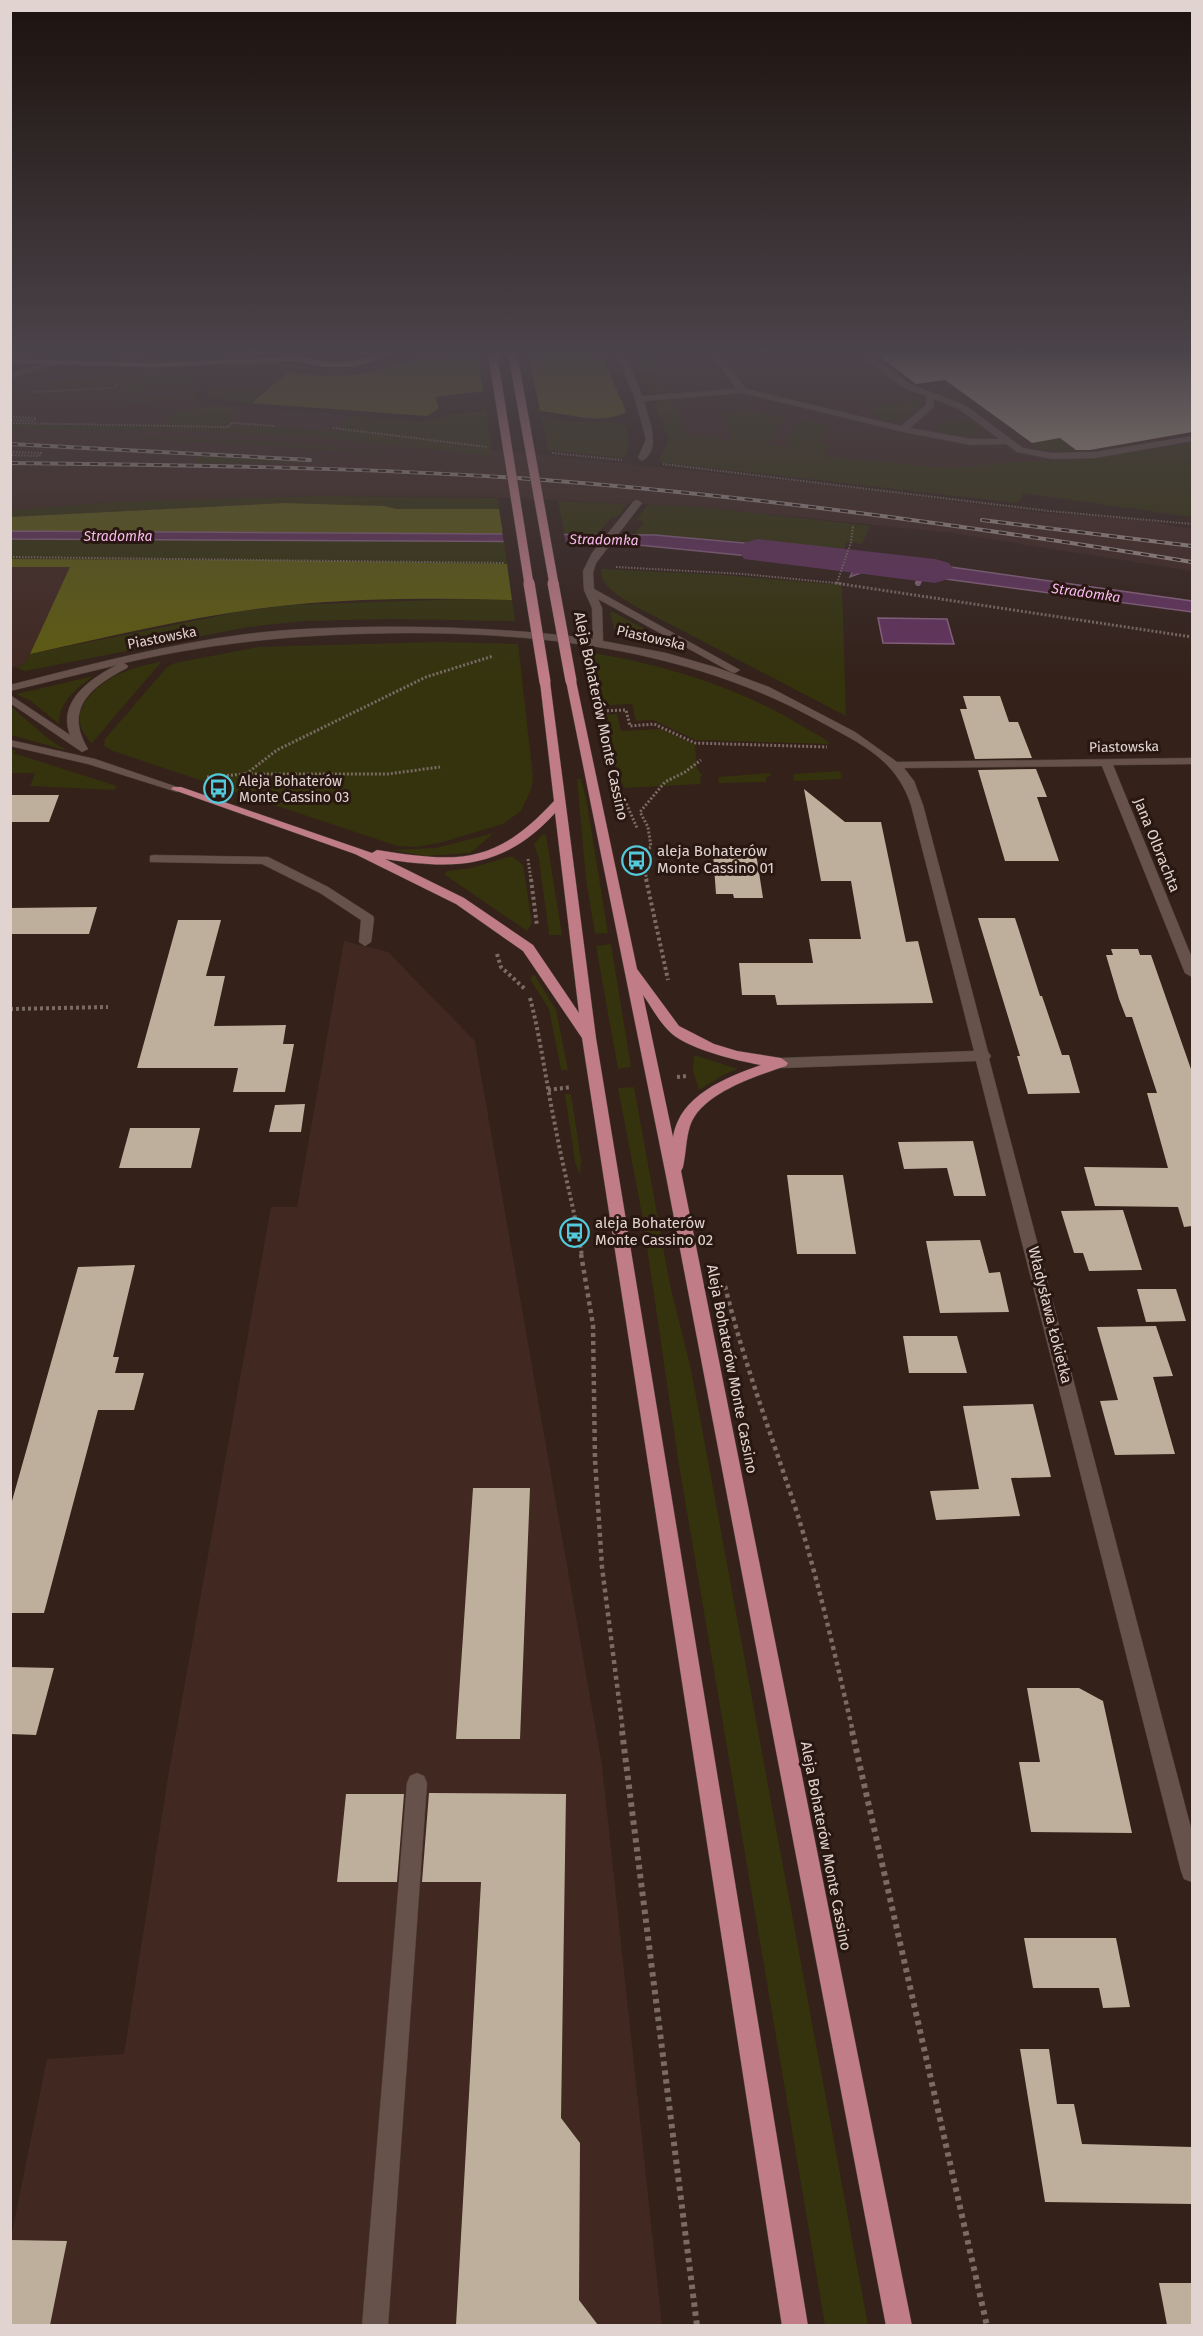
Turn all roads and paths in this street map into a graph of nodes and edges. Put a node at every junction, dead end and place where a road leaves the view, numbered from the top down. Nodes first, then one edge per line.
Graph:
1 (509, 459) edge
2 (532, 459) edge
3 (613, 459) edge
4 (623, 460) dead end
5 (658, 464) dead end
6 (638, 503) dead end
7 (1192, 524) edge
8 (853, 525) dead end
9 (837, 583) dead end
10 (589, 590) junction
11 (598, 641) junction
12 (498, 654) dead end
13 (142, 657) junction
14 (10, 688) edge
15 (764, 689) junction
16 (10, 698) edge
17 (601, 711) dead end
18 (10, 743) edge
19 (80, 746) junction
20 (831, 747) dead end
21 (701, 760) dead end
22 (91, 761) junction
23 (1192, 761) edge
24 (1106, 762) junction
25 (893, 765) junction
26 (440, 767) dead end
27 (246, 774) junction
28 (202, 778) dead end
29 (177, 789) joint
30 (560, 801) junction
31 (527, 848) dead end
32 (359, 851) junction
33 (642, 852) dead end
34 (154, 859) dead end
35 (645, 867) dead end
36 (538, 934) dead end
37 (365, 942) dead end
38 (630, 965) junction
39 (1192, 973) edge
40 (517, 981) dead end
41 (668, 981) dead end
42 (108, 1007) dead end
43 (10, 1009) edge
44 (589, 1038) junction
45 (984, 1056) junction
46 (781, 1063) junction
47 (687, 1076) dead end
48 (677, 1077) dead end
49 (570, 1088) dead end
50 (548, 1090) junction
51 (674, 1176) junction
52 (724, 1282) dead end
53 (417, 1783) dead end
54 (1192, 1871) edge
55 (375, 2325) edge
56 (697, 2325) edge
57 (795, 2325) edge
58 (899, 2325) edge
59 (987, 2325) edge

1 - 30 main road, bridge
2 - 38 main road, Aleja Bohaterów Monte Cassino, bridge
3 - 4 path
5 - 7 path
6 - 10 street
8 - 9 path
10 - 11 street
10 - 15 street
11 - 13 street, Piastowska
11 - 15 street, Piastowska
12 - 27 path
13 - 14 street, Piastowska
13 - 19 street
15 - 25 street, Piastowska
16 - 19 street
17 - 20 path
18 - 22 street
19 - 22 street
21 - 33 path
22 - 29 street
23 - 24 street, Piastowska
24 - 25 street, Piastowska
24 - 39 street, Jana Olbrachta
25 - 45 street, Władysława Łokietka
26 - 27 path
27 - 28 path
29 - 32 main road
30 - 32 main road
30 - 44 main road
31 - 36 path
32 - 44 main road
34 - 37 street
35 - 41 path
38 - 46 main road
38 - 51 main road, Aleja Bohaterów Monte Cassino
40 - 50 path
42 - 43 path
44 - 57 main road
45 - 46 street
45 - 54 street, Władysława Łokietka
46 - 51 main road
47 - 48 path
49 - 50 path
50 - 56 path
51 - 58 main road, Aleja Bohaterów Monte Cassino
52 - 59 path
53 - 55 street

